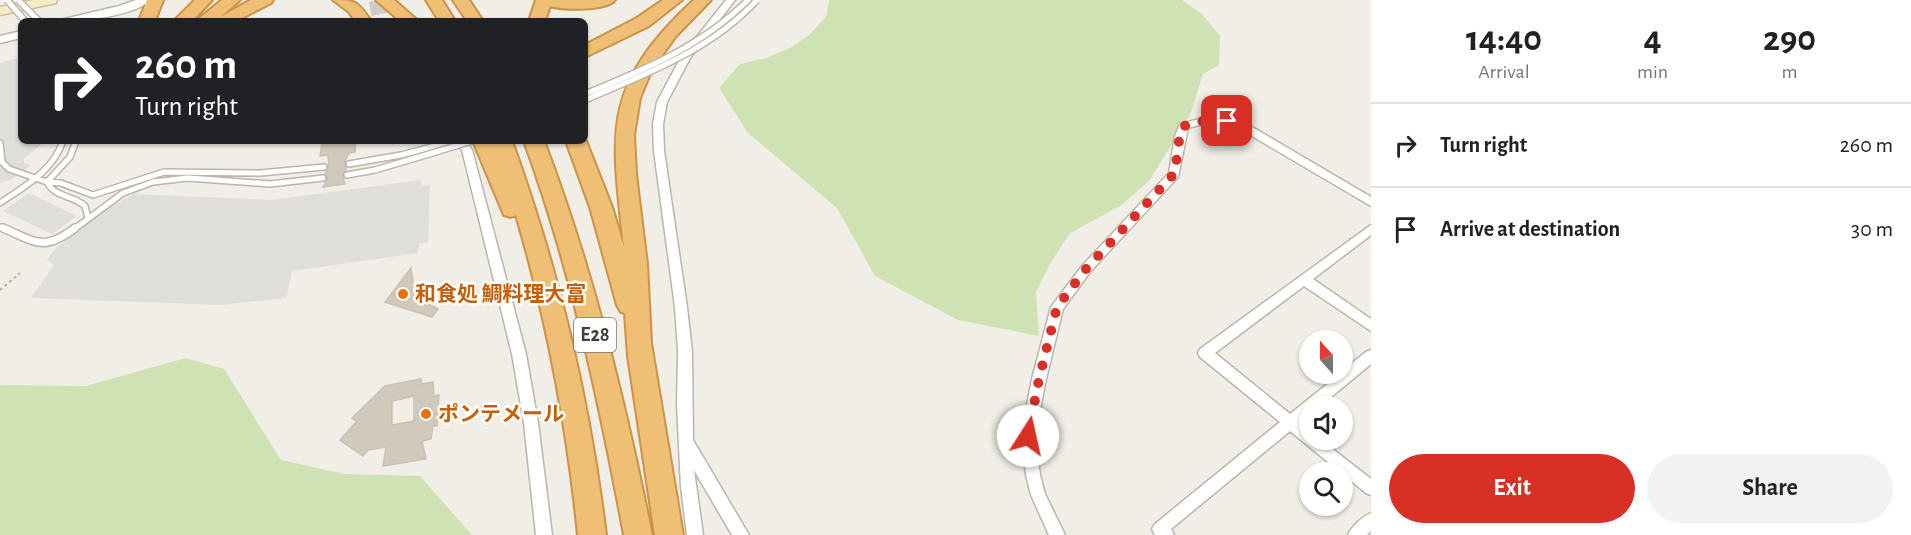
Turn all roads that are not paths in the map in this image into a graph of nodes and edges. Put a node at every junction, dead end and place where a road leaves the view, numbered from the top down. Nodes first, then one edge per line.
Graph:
1 (7, 0) edge
2 (20, 0) edge
3 (51, 0) edge
4 (148, 0) edge
5 (204, 0) edge
6 (232, 0) edge
7 (265, 0) edge
8 (341, 0) edge
9 (394, 0) tunnel mouth
10 (434, 0) edge
11 (461, 0) edge
12 (607, 0) edge
13 (660, 0) edge
14 (674, 0) edge
15 (703, 0) edge
16 (731, 0) edge
17 (748, 0) edge
18 (757, 0) edge
19 (550, 2) edge
20 (0, 5) edge
21 (0, 11) edge
22 (382, 12) edge
23 (112, 16) edge
24 (22, 18) edge
25 (36, 18) edge
26 (94, 18) edge
27 (147, 18) edge
28 (185, 18) edge
29 (208, 18) edge
30 (230, 18) edge
31 (361, 18) edge
32 (401, 18) edge
33 (409, 18) edge
34 (445, 18) edge
35 (473, 18) edge
36 (539, 18) edge
37 (17, 35) edge
38 (0, 40) edge
39 (588, 41) edge
40 (588, 50) edge
41 (588, 93) edge
42 (588, 99) edge
43 (0, 143) edge
44 (62, 144) edge
45 (75, 144) edge
46 (446, 144) edge
47 (460, 144) edge
48 (463, 144) edge
49 (484, 144) edge
50 (503, 144) edge
51 (535, 144) edge
52 (577, 144) edge
53 (418, 154) junction
54 (349, 164) dead end
55 (50, 165) junction
56 (324, 167) dead end
57 (21, 174) junction
58 (347, 174) dead end
59 (34, 178) junction
60 (323, 178) dead end
61 (47, 182) junction
62 (20, 189) junction
63 (1371, 202) edge
64 (0, 203) edge
65 (87, 218) junction
66 (0, 227) edge
67 (1371, 229) edge
68 (1304, 279) junction
69 (548, 293) junction
70 (1371, 326) edge
71 (639, 354) junction
72 (1371, 356) edge
73 (1290, 422) junction
74 (1299, 430) edge
75 (686, 441) junction
76 (1324, 450) edge
77 (1371, 488) edge
78 (1371, 521) edge
79 (544, 535) edge
80 (592, 535) edge
81 (638, 535) edge
82 (669, 535) edge
83 (695, 535) edge
84 (741, 535) edge
85 (1057, 535) edge
86 (1166, 535) edge
87 (1356, 535) edge

1 - 24 lane, bridge
2 - 20 main road
2 - 25 lane, bridge
3 - 21 main road
4 - 23 street
4 - 27 highway
5 - 28 highway
6 - 29 highway
7 - 30 highway
8 - 31 highway
9 - 33 highway
10 - 34 highway
11 - 35 highway
12 - 19 highway
13 - 39 highway
14 - 40 highway
15 - 71 highway
16 - 75 street
17 - 41 lane, bridge
18 - 42 lane, bridge
19 - 36 highway
22 - 32 highway
23 - 26 street
37 - 38 street
43 - 57 lane
44 - 55 lane
45 - 61 lane
46 - 53 lane
47 - 53 lane, bridge
48 - 79 street
49 - 69 highway
50 - 69 highway, E28
51 - 81 highway, E28
52 - 71 highway
53 - 54 lane
53 - 58 lane
55 - 57 lane
55 - 59 lane
56 - 61 lane
57 - 59 lane
59 - 61 lane
59 - 62 lane
60 - 65 lane
61 - 62 lane
61 - 65 lane
62 - 64 lane
63 - 85 street
65 - 66 lane
67 - 68 street
68 - 70 street
68 - 73 street
69 - 80 highway, E28
71 - 82 highway
72 - 73 street
73 - 74 street
73 - 86 street
75 - 83 street
75 - 84 street
76 - 77 street
78 - 87 street

